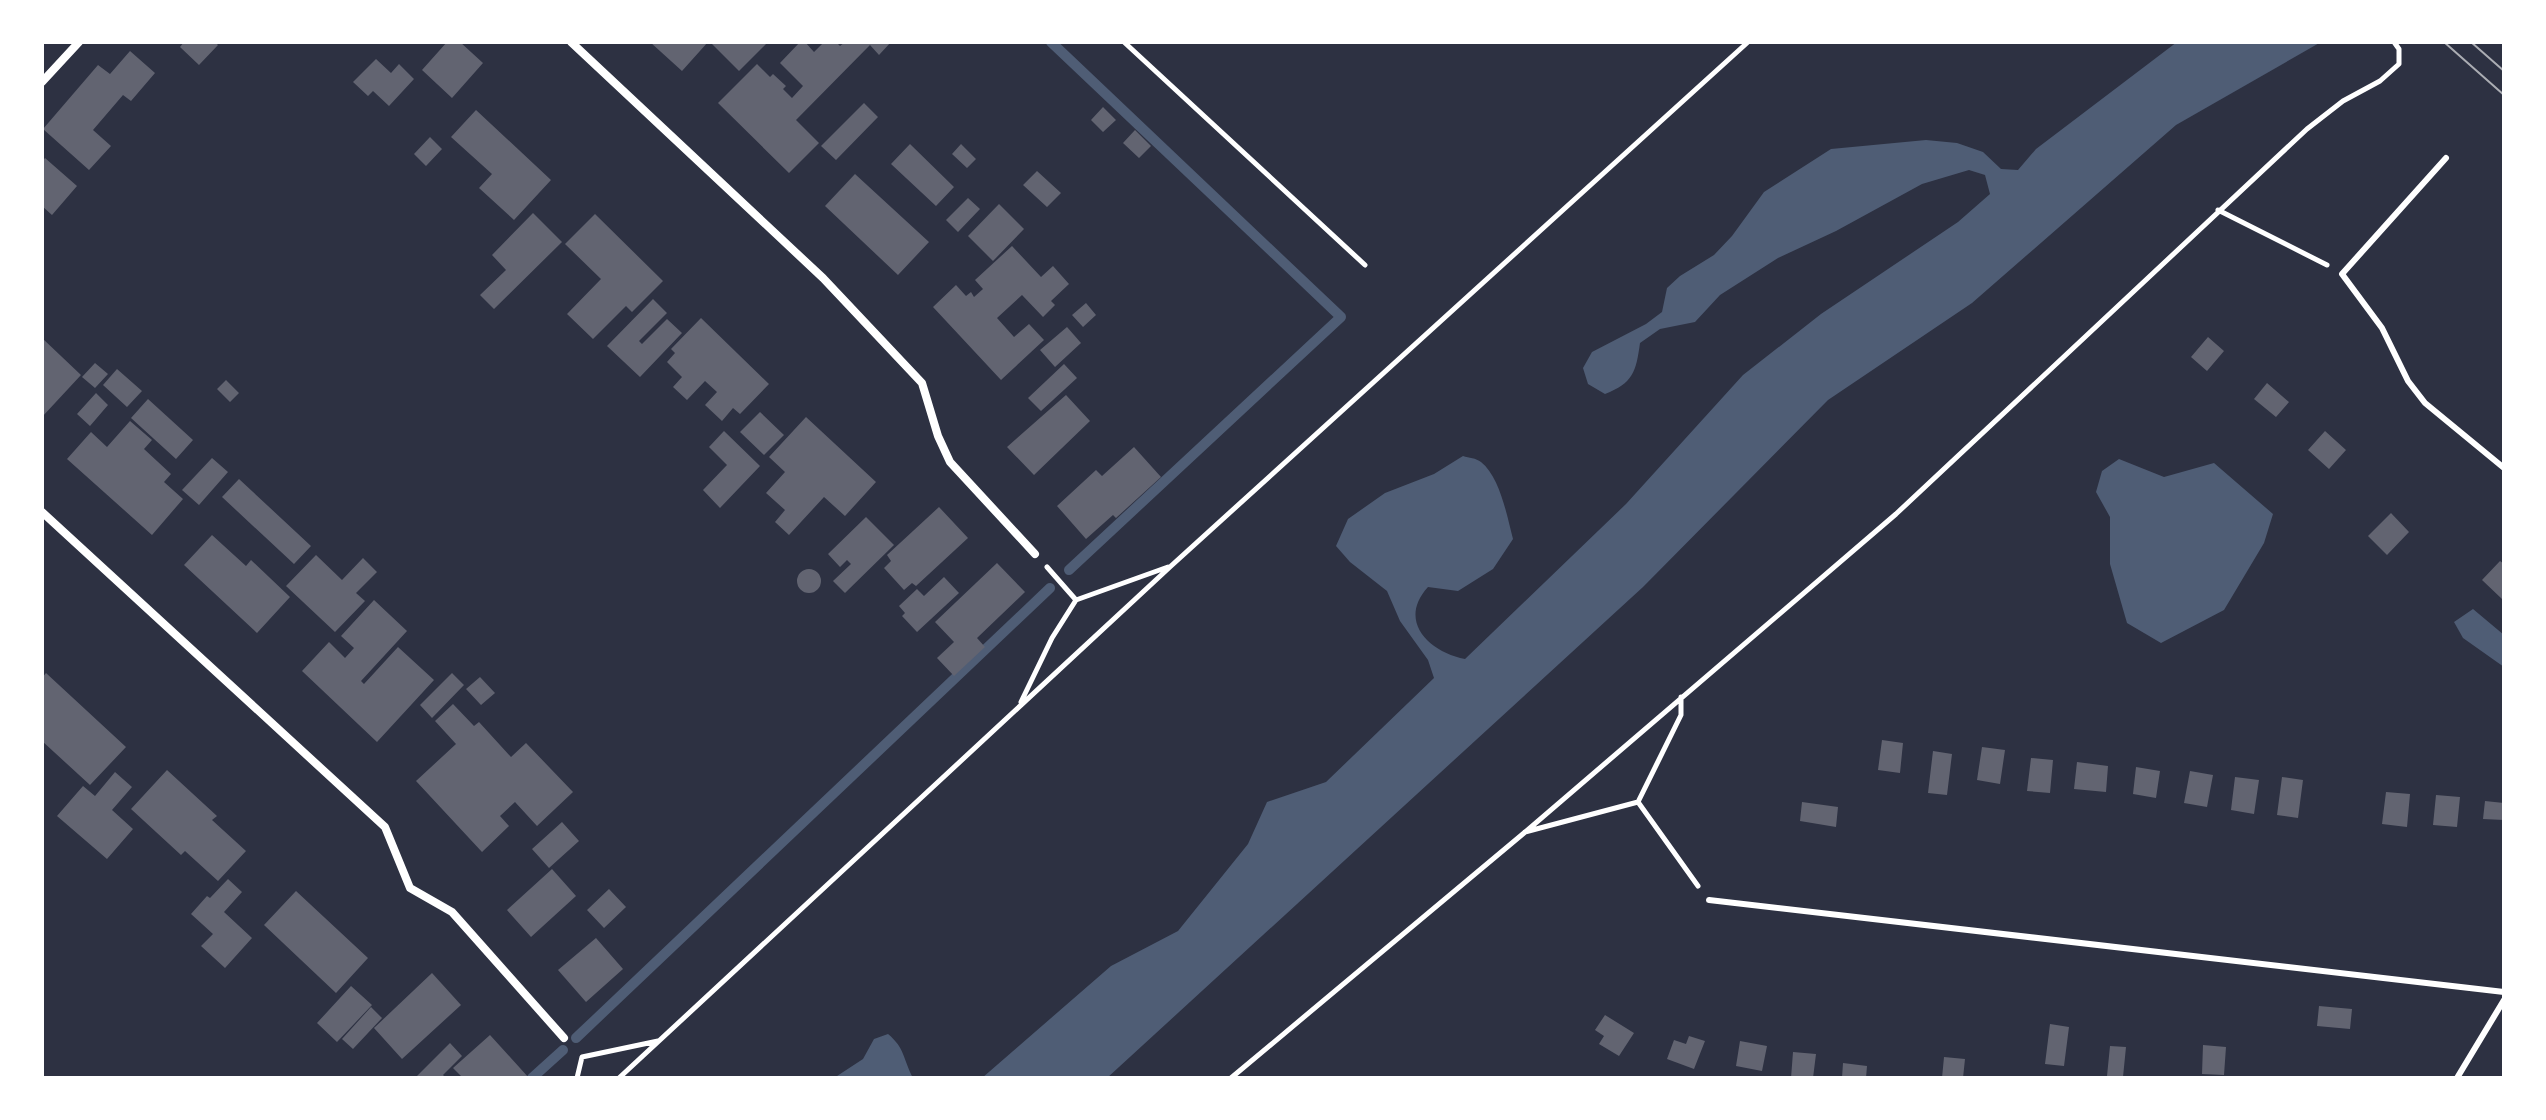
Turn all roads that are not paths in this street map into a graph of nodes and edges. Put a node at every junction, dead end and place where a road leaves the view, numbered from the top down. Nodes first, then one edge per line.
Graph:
1 (79, 42) edge
2 (571, 42) edge
3 (42, 82) edge
4 (2446, 158) dead end
5 (2504, 468) edge
6 (42, 512) edge
7 (1035, 554) road end
8 (1709, 900) road end
9 (2504, 992) edge
10 (2504, 1000) edge
11 (564, 1038) dead end
12 (2457, 1078) edge

1 - 3 street
2 - 7 street
4 - 5 lane
6 - 11 street
8 - 9 lane
10 - 12 lane

